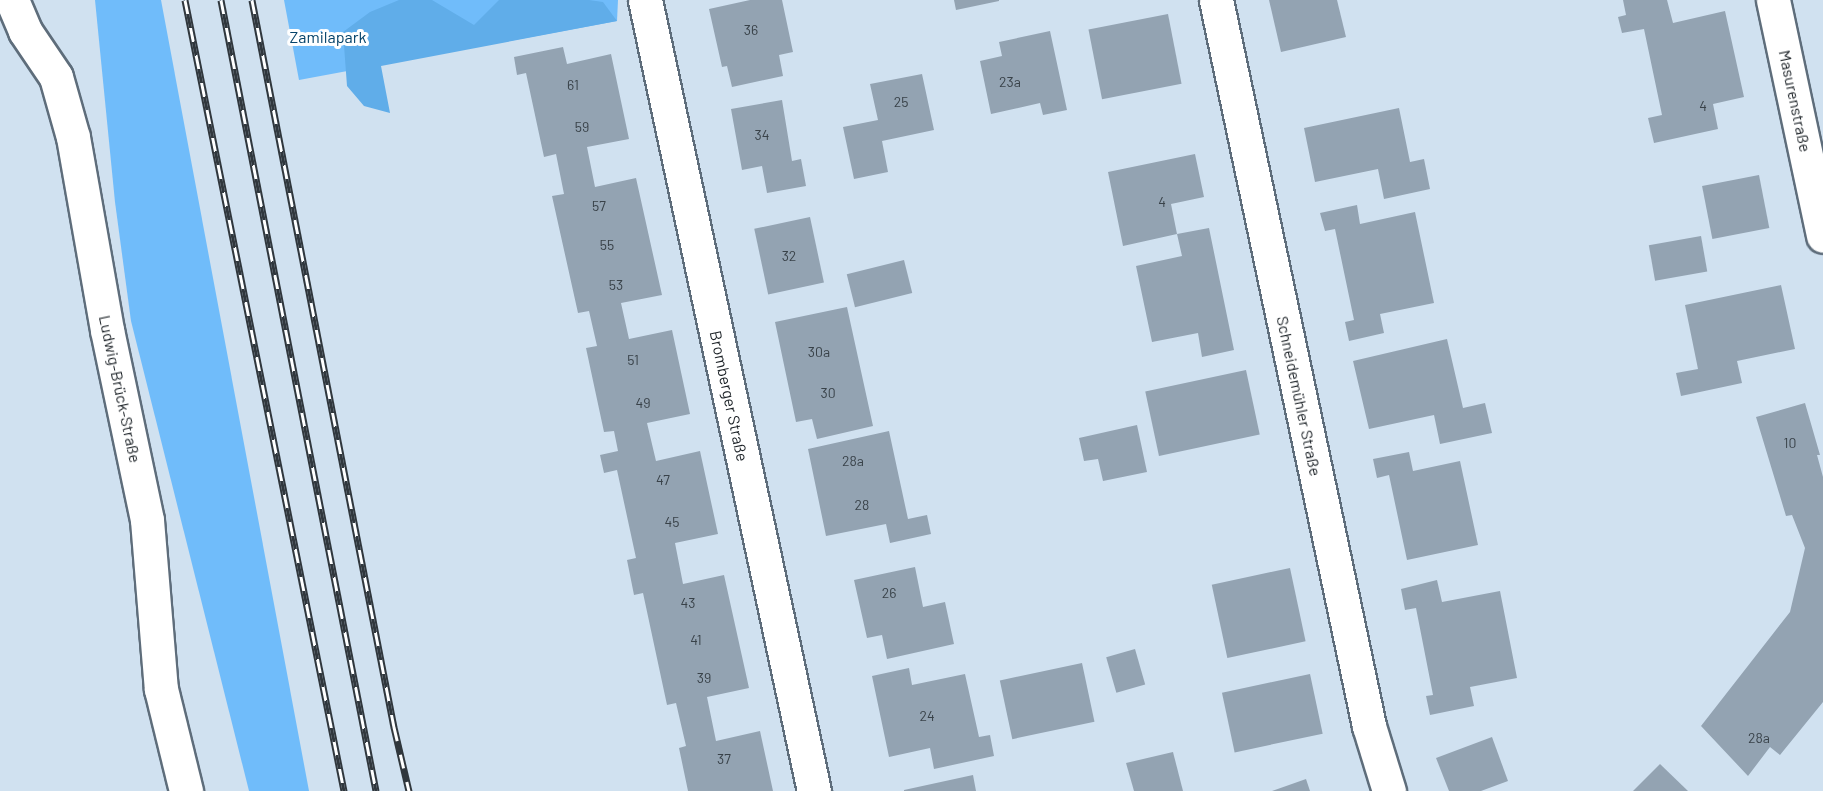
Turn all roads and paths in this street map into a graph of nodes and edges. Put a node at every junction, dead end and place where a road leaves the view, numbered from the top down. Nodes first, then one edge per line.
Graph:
1 (12, 0) edge
2 (645, 0) edge
3 (1216, 0) edge
4 (1773, 0) edge
5 (1817, 177) edge
6 (1823, 237) edge
7 (186, 791) edge
8 (814, 791) edge
9 (1389, 791) edge

1 - 7 street, Ludwig-Brück-Straße
2 - 8 street, Bromberger Straße
3 - 9 street, Schneidemühler Straße
4 - 5 street, Masurenstraße
5 - 6 street, Masurenstraße

